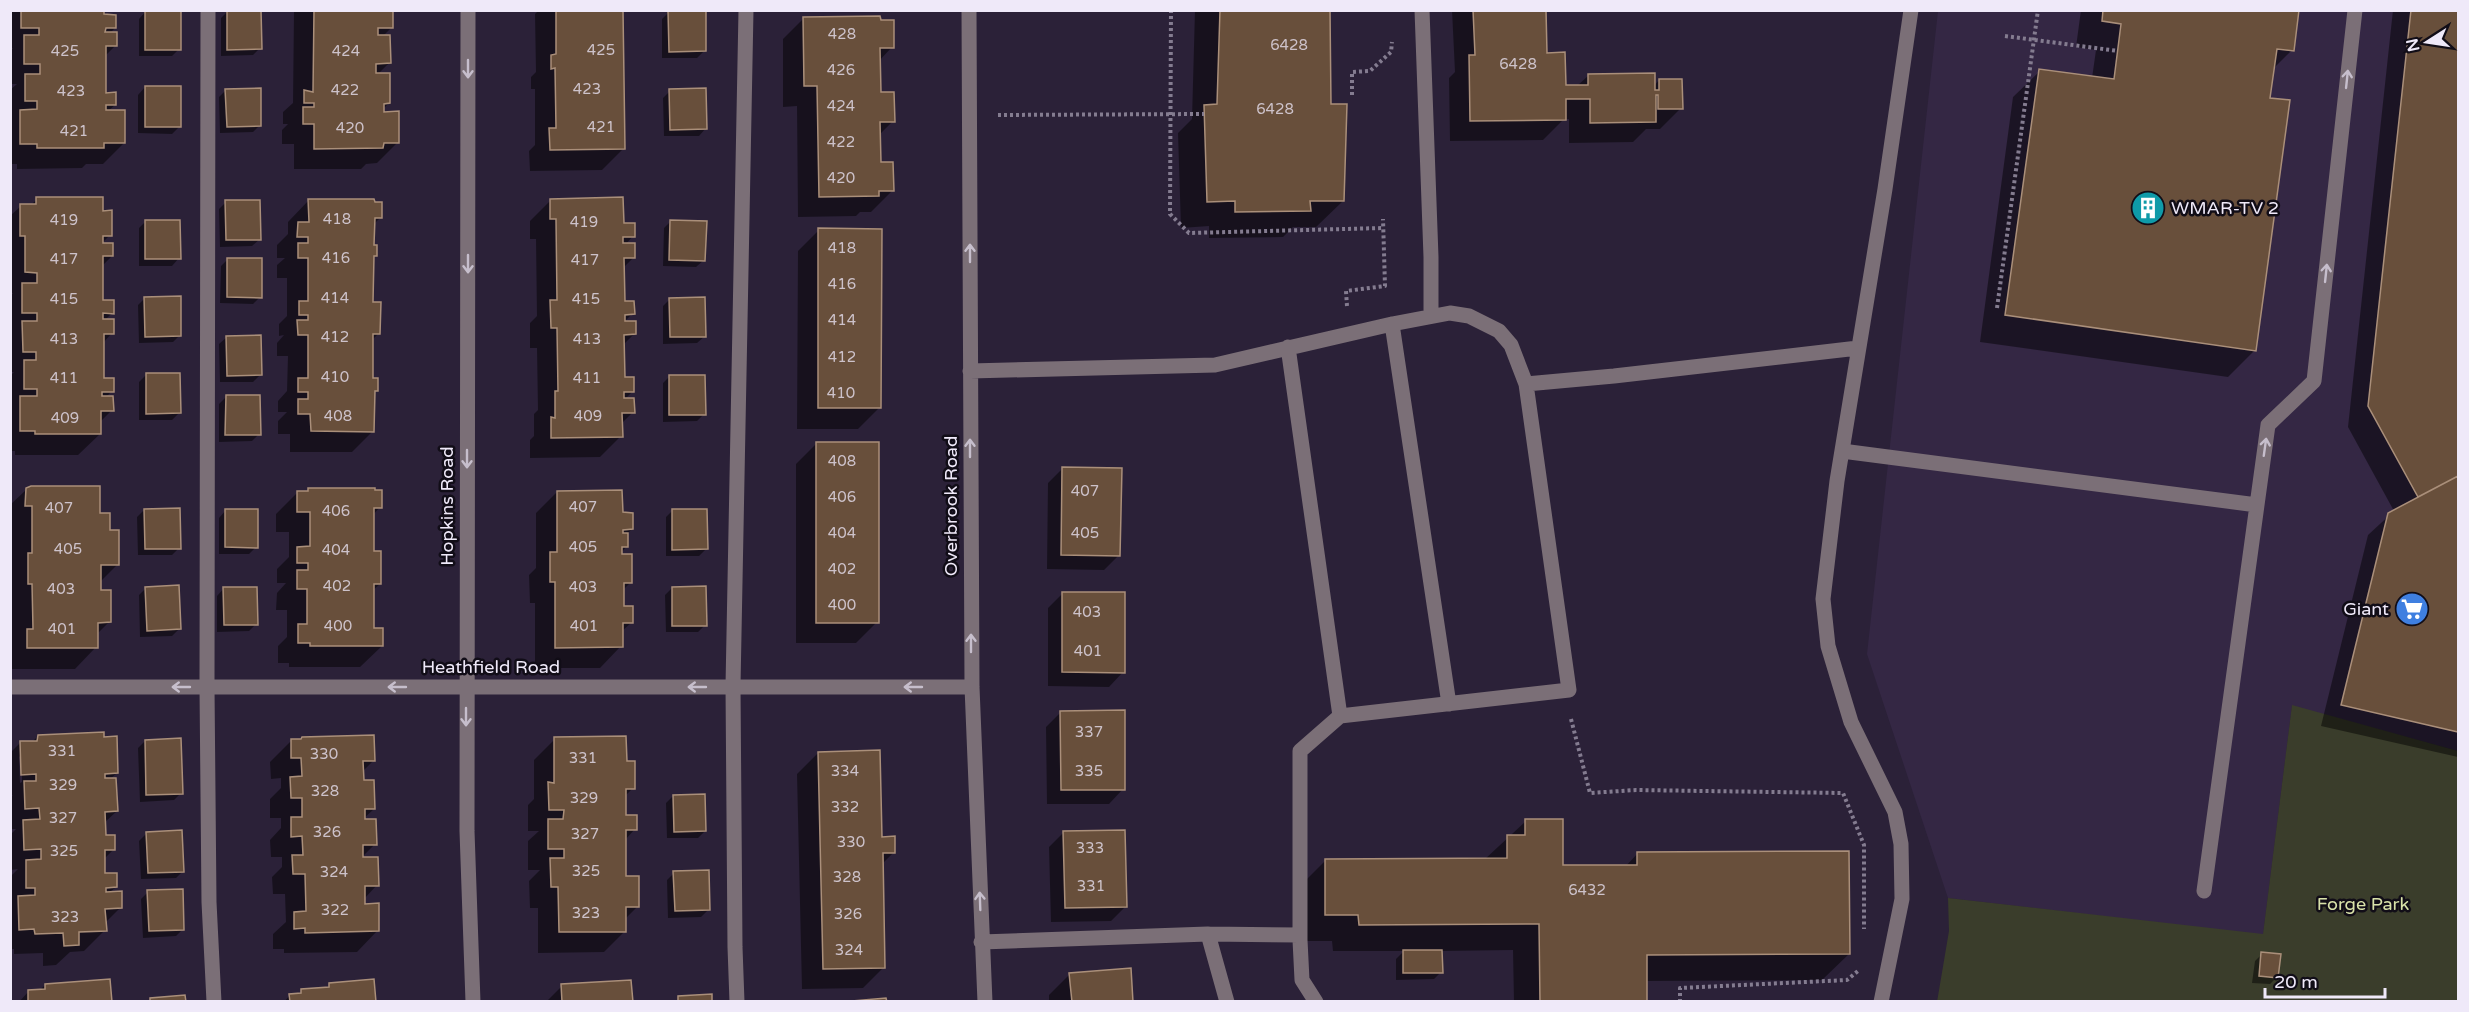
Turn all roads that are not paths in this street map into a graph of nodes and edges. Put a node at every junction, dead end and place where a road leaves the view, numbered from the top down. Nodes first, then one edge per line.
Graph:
1 (208, 10) edge
2 (468, 10) edge
3 (746, 10) edge
4 (969, 10) edge
5 (1422, 10) edge
6 (1911, 10) edge
7 (2355, 10) edge
8 (1431, 316) junction
9 (1392, 324) junction
10 (1288, 347) junction
11 (1858, 348) junction
12 (970, 371) junction
13 (1526, 384) junction
14 (1842, 451) junction
15 (2257, 506) junction
16 (733, 686) junction
17 (10, 687) edge
18 (207, 687) junction
19 (466, 687) junction
20 (972, 687) junction
21 (1449, 704) junction
22 (1340, 716) junction
23 (2204, 891) dead end
24 (1208, 934) junction
25 (1300, 935) junction
26 (981, 942) junction
27 (214, 1002) edge
28 (473, 1002) edge
29 (737, 1002) edge
30 (985, 1002) edge
31 (1227, 1002) edge
32 (1316, 1002) edge
33 (1881, 1002) edge

1 - 18 street
2 -> 19 street, Hopkins Road
3 - 16 street
12 -> 4 street, Overbrook Road
5 - 8 street
6 - 11 street
15 -> 7 street
8 - 9 street
8 - 13 street
9 - 10 street
9 - 21 street
10 - 12 street
10 - 22 street
11 - 13 street
11 - 14 street
20 -> 12 street, Overbrook Road
13 - 21 street
14 - 15 street
14 - 33 street
15 - 23 street
16 -> 19 street, Heathfield Road
20 -> 16 street, Heathfield Road
16 - 29 street
18 -> 17 street, Heathfield Road
19 -> 18 street, Heathfield Road
18 - 27 street
19 -> 28 street, Hopkins Road
26 -> 20 street, Overbrook Road
21 - 22 street
22 - 25 street
24 - 25 street
24 - 26 street
24 - 31 street
25 - 32 street
26 - 30 street, Overbrook Road

